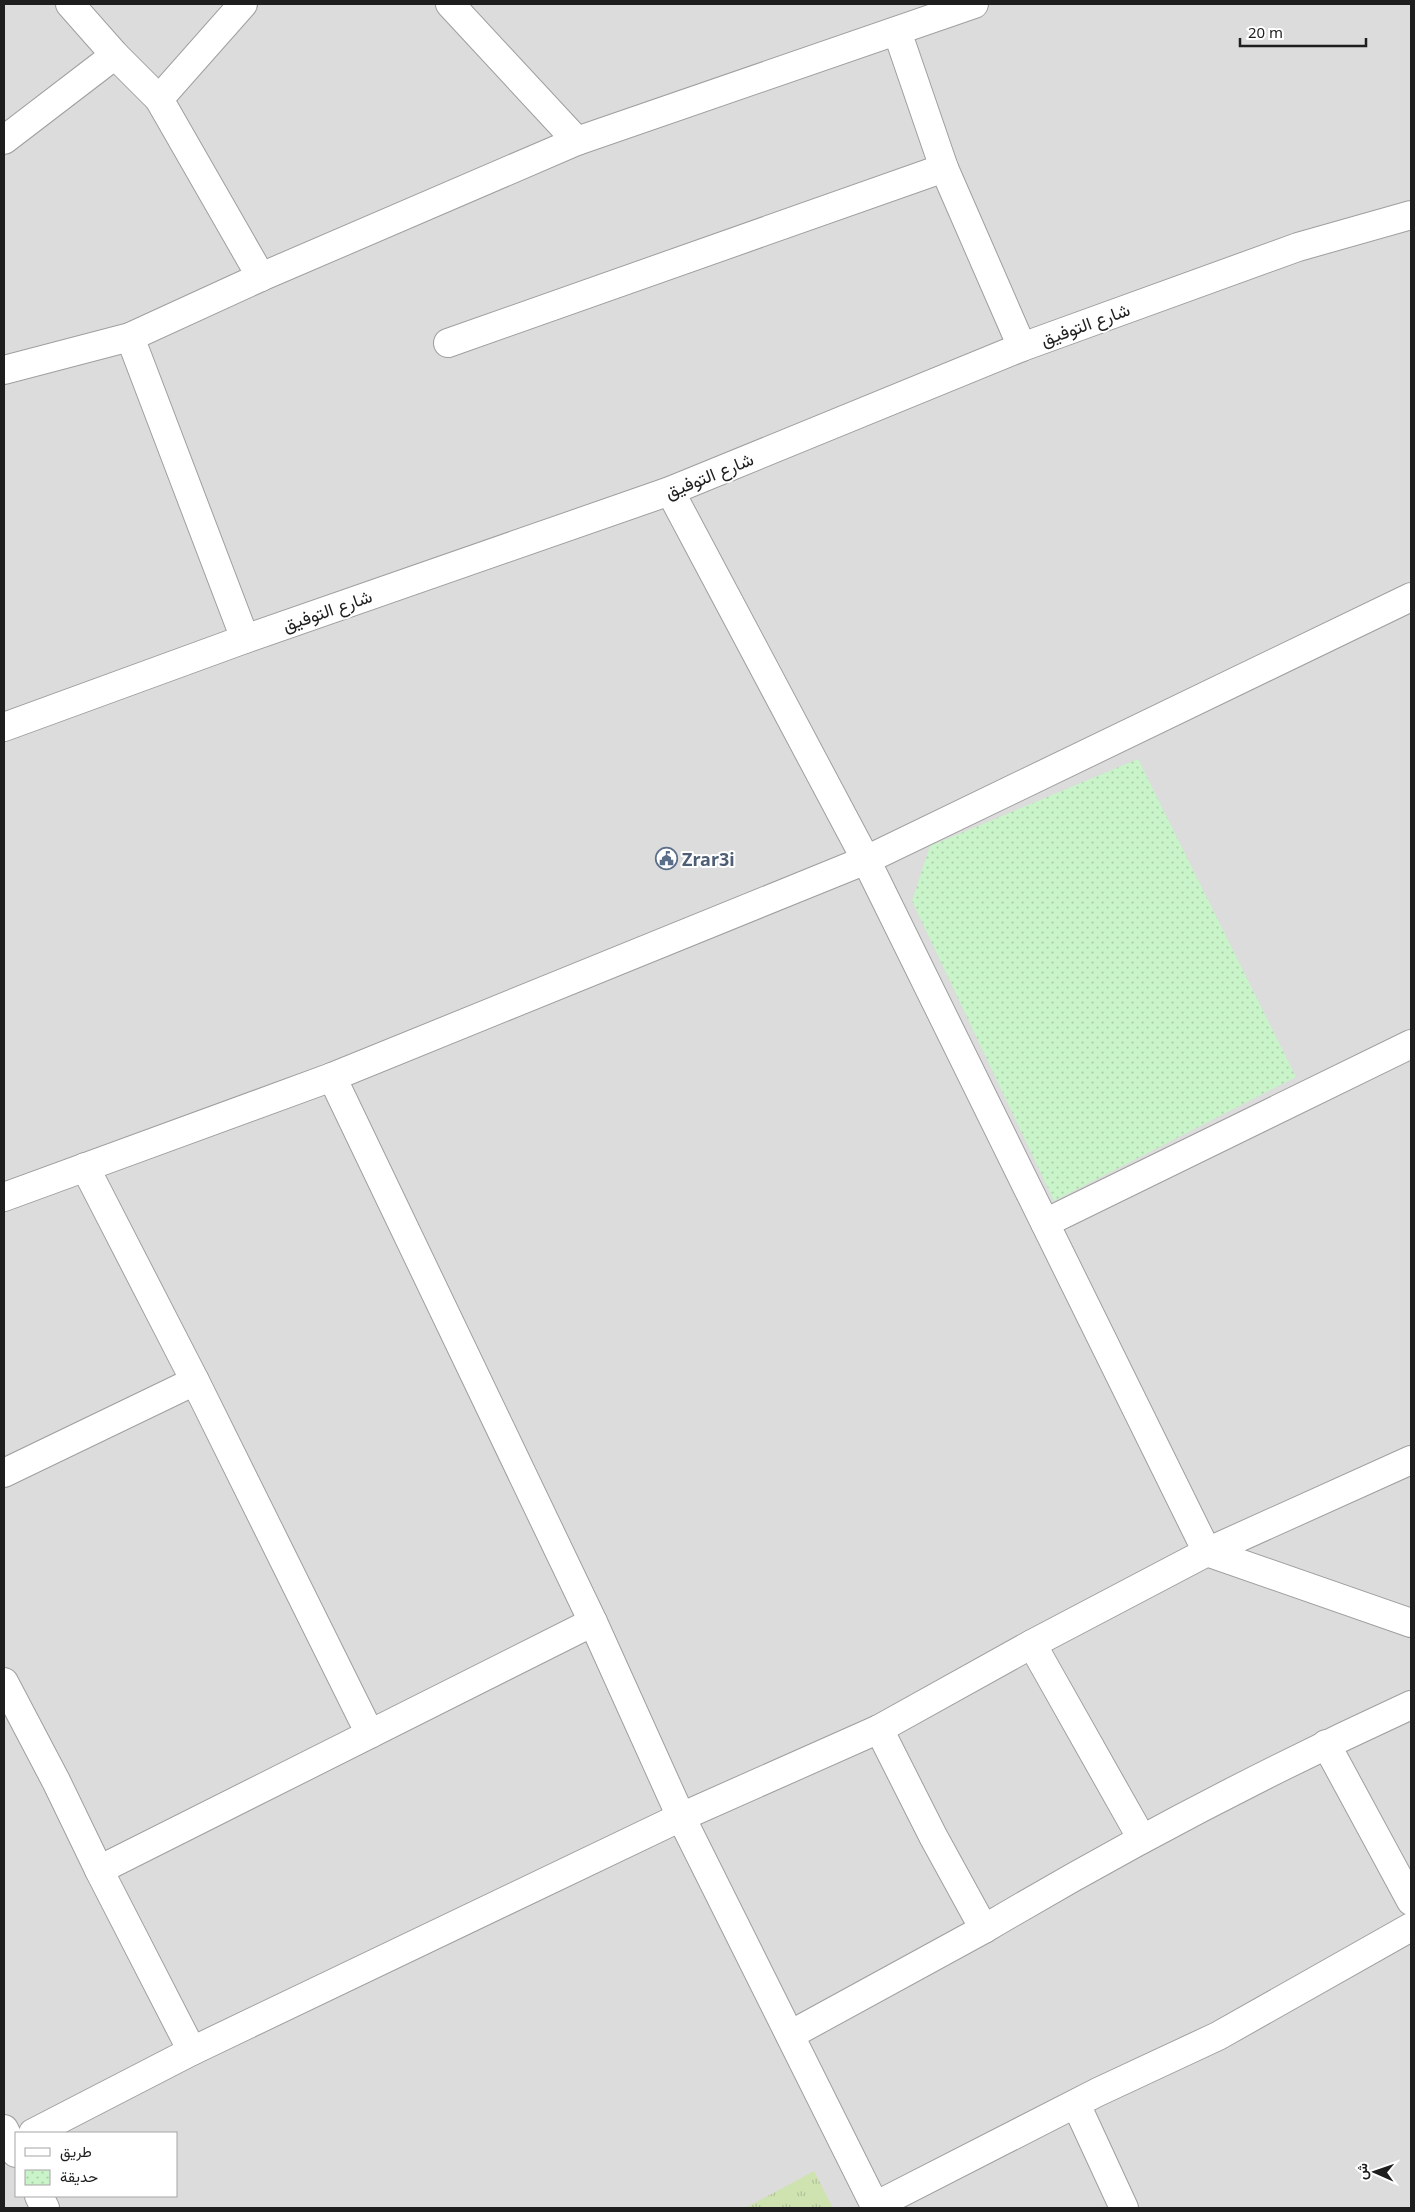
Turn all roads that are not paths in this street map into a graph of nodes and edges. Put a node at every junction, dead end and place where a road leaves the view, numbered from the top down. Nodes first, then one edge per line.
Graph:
1 (70, 4) edge
2 (243, 4) edge
3 (450, 4) edge
4 (974, 4) edge
5 (897, 31) junction
6 (115, 55) junction
7 (159, 99) junction
8 (4, 140) edge
9 (577, 141) junction
10 (944, 168) junction
11 (1411, 215) edge
12 (261, 277) junction
13 (130, 337) junction
14 (448, 343) dead end
15 (1022, 347) junction
16 (4, 370) edge
17 (670, 491) junction
18 (1411, 597) edge
19 (245, 639) junction
20 (4, 727) edge
21 (866, 860) junction
22 (1411, 1044) edge
23 (332, 1077) junction
24 (86, 1167) junction
25 (4, 1197) edge
26 (1045, 1223) junction
27 (195, 1381) junction
28 (1411, 1460) edge
29 (4, 1473) edge
30 (1208, 1552) junction
31 (593, 1622) junction
32 (1411, 1623) edge
33 (1032, 1644) junction
34 (4, 1682) edge
35 (1411, 1705) edge
36 (879, 1729) junction
37 (370, 1734) junction
38 (1326, 1744) junction
39 (681, 1817) junction
40 (1142, 1839) junction
41 (99, 1870) junction
42 (1411, 1901) edge
43 (1411, 1927) edge
44 (984, 1929) junction
45 (790, 2035) junction
46 (192, 2051) junction
47 (1076, 2104) junction
48 (32, 2132) edge
49 (39, 2197) edge
50 (876, 2207) edge
51 (45, 2208) edge
52 (1124, 2208) edge

1 - 6 street
2 - 7 street
3 - 9 street
4 - 5 street
5 - 9 street
5 - 10 street
6 - 7 street
6 - 8 street
7 - 12 street
9 - 12 street
10 - 14 street
10 - 15 street
11 - 15 street, شارع التوفيق
12 - 13 street
13 - 16 street
13 - 19 street
15 - 17 street, شارع التوفيق
17 - 19 street, شارع التوفيق
17 - 21 street
18 - 21 street
19 - 20 street, شارع التوفيق
21 - 23 street
21 - 26 street
22 - 26 street
23 - 24 street
23 - 31 street
24 - 25 street
24 - 27 street
26 - 30 street
27 - 29 street
27 - 37 street
28 - 30 street
30 - 32 street
30 - 33 street
31 - 37 street
31 - 39 street
33 - 36 street
33 - 40 street
34 - 41 street
35 - 38 street
36 - 39 street
36 - 44 street
37 - 41 street
38 - 40 street
38 - 42 street
39 - 45 street
39 - 46 street
40 - 44 street
41 - 46 street
43 - 47 street
44 - 45 street
45 - 50 street
46 - 48 street
47 - 50 street
47 - 52 street
49 - 51 street

